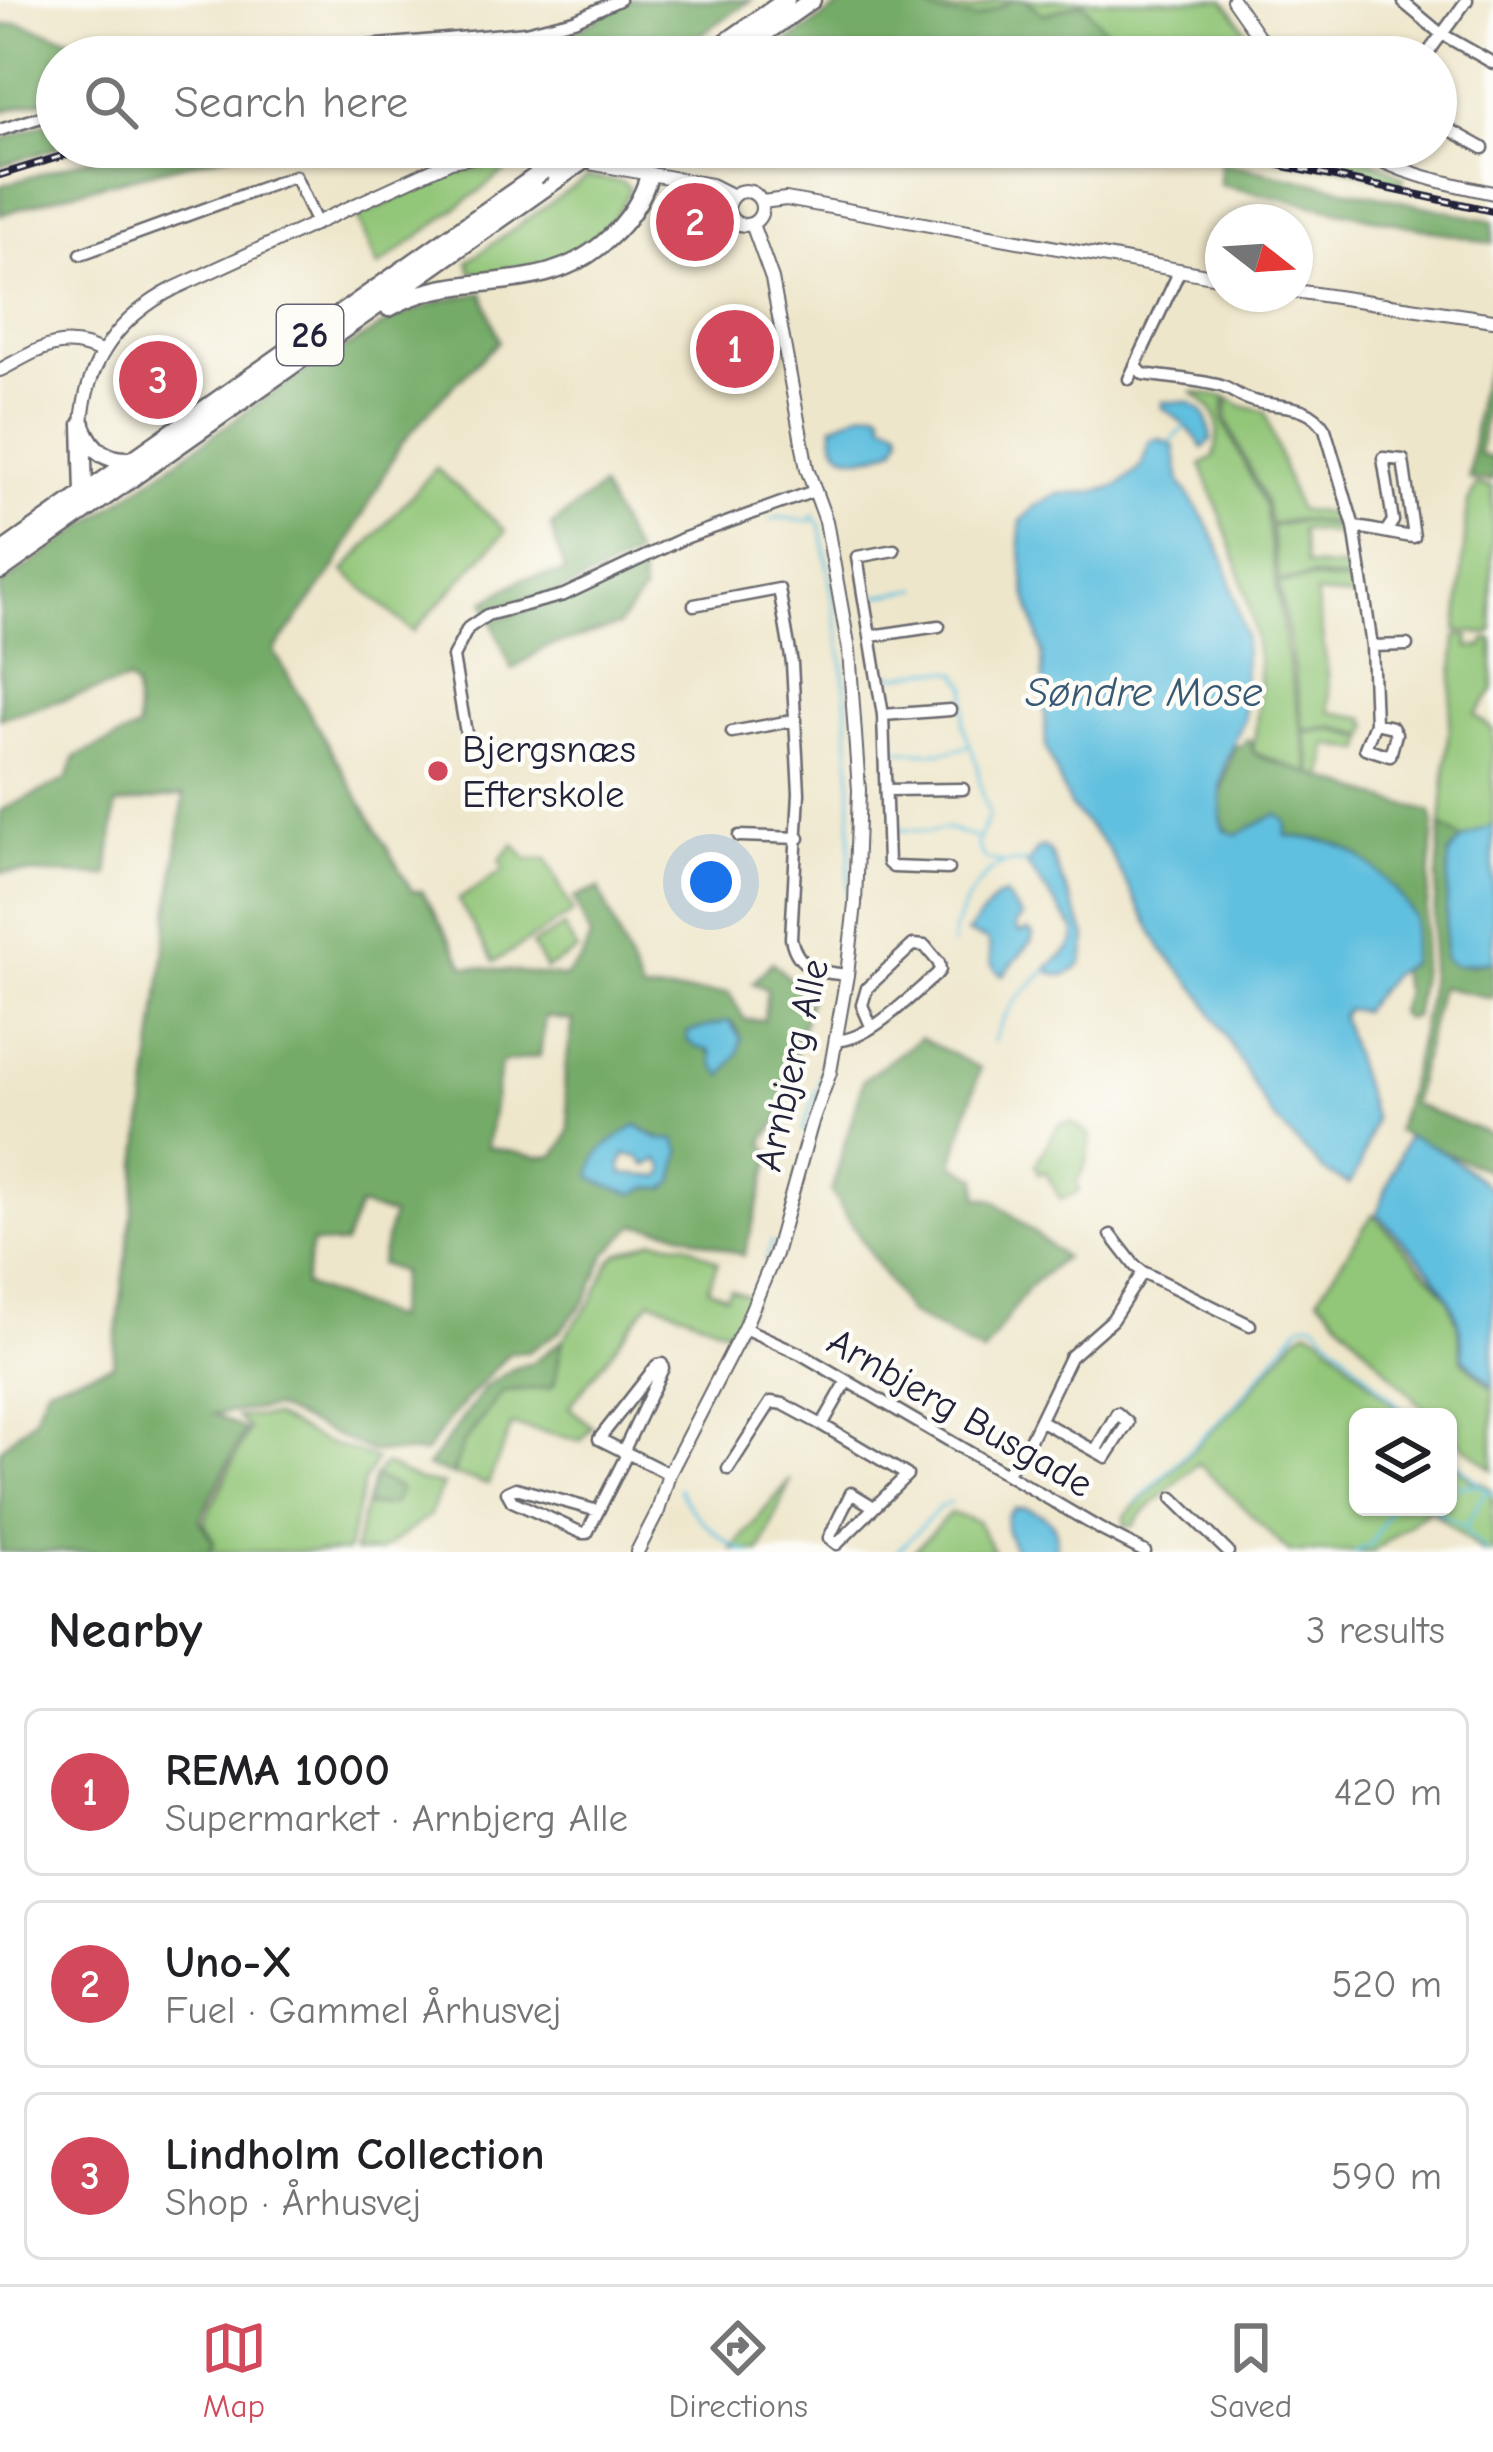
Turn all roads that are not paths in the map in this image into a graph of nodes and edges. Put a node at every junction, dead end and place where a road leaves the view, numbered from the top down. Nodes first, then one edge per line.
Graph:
1 (619, 0) edge
2 (786, 0) edge
3 (812, 0) edge
4 (1233, 0) edge
5 (1467, 0) edge
6 (1404, 3) dead end
7 (1441, 33) junction
8 (480, 36) edge
9 (735, 36) edge
10 (761, 36) edge
11 (1258, 36) edge
12 (1439, 36) edge
13 (1446, 36) edge
14 (1457, 42) edge
15 (1493, 63) edge
16 (36, 119) edge
17 (0, 130) edge
18 (1457, 134) edge
19 (1483, 148) dead end
20 (438, 168) edge
21 (547, 168) edge
22 (573, 168) edge
23 (612, 168) edge
24 (1401, 168) edge
25 (649, 175) junction
26 (1493, 193) edge
27 (733, 196) junction
28 (762, 202) junction
29 (317, 224) junction
30 (752, 224) junction
31 (455, 251) junction
32 (80, 254) dead end
33 (1180, 270) junction
34 (1205, 275) edge
35 (481, 284) junction
36 (1313, 294) edge
37 (1493, 320) edge
38 (103, 353) junction
39 (1135, 365) junction
40 (0, 370) edge
41 (285, 370) junction
42 (1129, 379) dead end
43 (82, 424) junction
44 (133, 460) junction
45 (814, 491) junction
46 (84, 494) junction
47 (1354, 527) junction
48 (1388, 530) junction
49 (894, 550) dead end
50 (0, 553) edge
51 (0, 572) edge
52 (862, 582) junction
53 (839, 586) junction
54 (694, 605) dead end
55 (939, 626) dead end
56 (872, 636) junction
57 (1407, 645) dead end
58 (1372, 646) junction
59 (950, 710) dead end
60 (884, 715) junction
61 (796, 720) junction
62 (1375, 723) dead end
63 (731, 732) dead end
64 (466, 733) dead end
65 (964, 789) dead end
66 (886, 790) junction
67 (739, 836) dead end
68 (799, 838) junction
69 (948, 868) dead end
70 (847, 975) junction
71 (871, 1026) junction
72 (836, 1040) junction
73 (1111, 1234) dead end
74 (1143, 1272) junction
75 (1223, 1310) junction
76 (1216, 1322) dead end
77 (1250, 1325) dead end
78 (744, 1328) junction
79 (848, 1381) junction
80 (1041, 1421) junction
81 (823, 1425) junction
82 (1095, 1451) dead end
83 (625, 1453) junction
84 (728, 1469) dead end
85 (1007, 1472) junction
86 (669, 1474) junction
87 (1173, 1498) dead end
88 (874, 1507) junction
89 (598, 1511) junction
90 (1218, 1549) edge
91 (637, 1552) edge
92 (1145, 1552) edge

1 - 8 street
2 - 9 main road
3 - 10 main road
4 - 11 street
5 - 7 street
6 - 7 street
7 - 12 street
7 - 13 street
14 - 15 street
16 - 17 street
18 - 19 street
20 - 29 street
21 - 44 main road, 26, bridge
22 - 31 main road, 26, bridge
23 - 25 street
24 - 26 street
25 - 27 street
25 - 35 main road
27 - 28 street
27 - 30 street
28 - 30 street
28 - 33 street
29 - 32 street
29 - 38 street
30 - 45 street, Arnbjerg Alle
31 - 35 main road
31 - 41 main road, 26
33 - 34 street
33 - 39 street
35 - 41 main road
36 - 37 street
38 - 40 street
38 - 43 street
39 - 42 street
39 - 47 street
41 - 51 main road, 26
43 - 44 main road
43 - 46 main road
44 - 46 main road, 26
45 - 53 street, Arnbjerg Alle
45 - 64 street
46 - 50 main road, 26
47 - 48 street
47 - 58 street
48 - 48 street
49 - 52 street
52 - 53 street
52 - 56 street
53 - 70 street, Arnbjerg Alle
54 - 61 street
55 - 56 street
56 - 60 street
57 - 58 street
58 - 62 street
59 - 60 street
60 - 66 street
61 - 63 street
61 - 68 street
65 - 66 street
66 - 69 street
67 - 68 street
68 - 70 street
70 - 72 street, Arnbjerg Alle
71 - 71 street
71 - 72 street
72 - 78 street, Arnbjerg Alle
73 - 74 street
74 - 75 street
74 - 80 street
75 - 76 street
75 - 77 street
78 - 79 street, Arnbjerg Busgade
78 - 86 street, Arnbjerg Alle
79 - 81 street
79 - 85 street, Arnbjerg Busgade
80 - 82 street
80 - 85 street
81 - 84 street
81 - 88 street
83 - 83 street
83 - 86 street
83 - 89 street
85 - 92 street, Arnbjerg Busgade
86 - 91 street, Arnbjerg Alle
87 - 90 street
88 - 88 street
89 - 89 street

